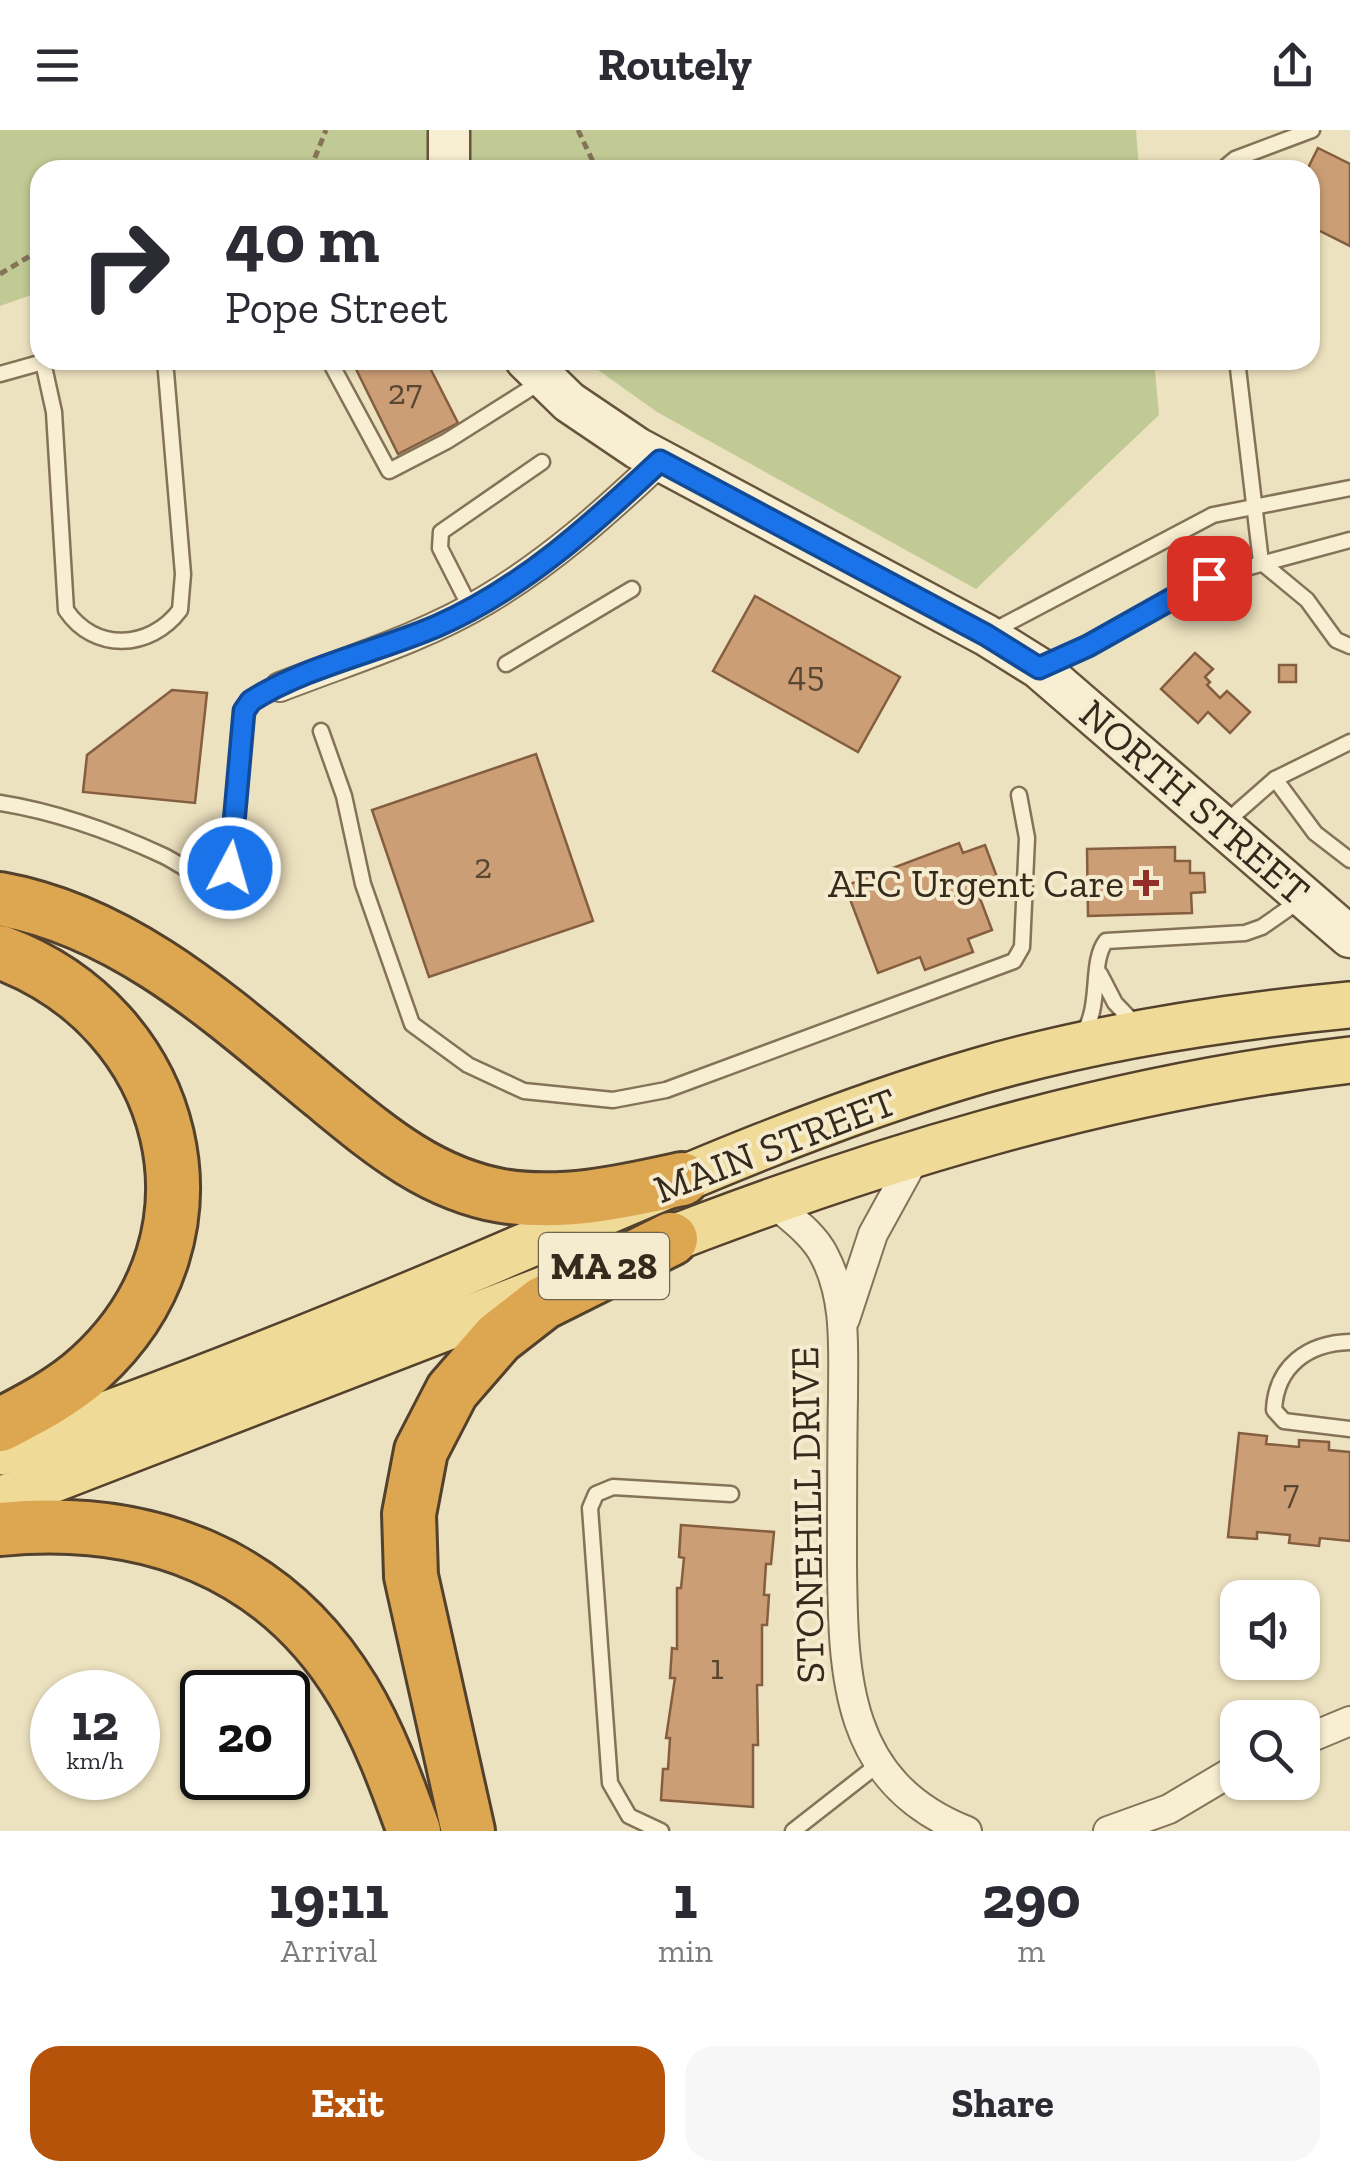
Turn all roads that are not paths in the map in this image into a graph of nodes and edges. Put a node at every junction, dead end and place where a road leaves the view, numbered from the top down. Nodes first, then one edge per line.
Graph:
1 (449, 130) edge
2 (1312, 130) edge
3 (449, 160) edge
4 (1234, 160) edge
5 (30, 366) edge
6 (48, 370) edge
7 (165, 370) edge
8 (334, 370) edge
9 (535, 370) edge
10 (1237, 370) edge
11 (0, 374) edge
12 (660, 461) junction
13 (542, 462) dead end
14 (1350, 488) edge
15 (1252, 505) junction
16 (1350, 540) edge
17 (1261, 562) junction
18 (632, 589) dead end
19 (470, 608) junction
20 (986, 635) junction
21 (1350, 646) edge
22 (506, 664) dead end
23 (1039, 668) junction
24 (280, 687) joint
25 (320, 730) dead end
26 (1350, 742) edge
27 (1274, 779) junction
28 (1018, 795) dead end
29 (0, 803) edge
30 (1221, 826) junction
31 (1350, 860) edge
32 (1304, 898) junction
33 (0, 899) edge
34 (1350, 938) edge
35 (0, 952) edge
36 (1100, 968) junction
37 (1350, 1005) edge
38 (1155, 1030) junction
39 (1054, 1052) junction
40 (1350, 1060) edge
41 (918, 1154) junction
42 (682, 1179) junction
43 (771, 1201) junction
44 (671, 1239) junction
45 (844, 1325) junction
46 (1350, 1342) edge
47 (0, 1426) edge
48 (1350, 1428) edge
49 (0, 1452) edge
50 (731, 1494) dead end
51 (0, 1500) edge
52 (0, 1529) edge
53 (1350, 1721) edge
54 (1320, 1734) edge
55 (880, 1764) junction
56 (1220, 1779) edge
57 (414, 1831) edge
58 (468, 1831) edge
59 (660, 1831) edge
60 (793, 1831) edge
61 (968, 1831) edge
62 (1108, 1831) edge

1 - 3 main road
2 - 4 lane
5 - 11 lane
6 - 7 lane
8 - 9 lane
9 - 12 main road, NORTH STREET
10 - 15 lane
12 - 19 street
12 - 20 main road, NORTH STREET
13 - 19 lane
14 - 15 lane
15 - 17 lane
15 - 20 lane
16 - 17 lane
17 - 21 lane
17 - 23 lane
18 - 22 lane
19 - 24 street
20 - 23 main road, NORTH STREET
23 - 30 main road, NORTH STREET
24 - 29 lane
25 - 28 lane
26 - 27 lane
27 - 30 lane
27 - 31 lane
30 - 32 main road, NORTH STREET
32 - 34 main road, NORTH STREET
32 - 36 lane
33 - 42 highway
35 - 47 highway
36 - 38 lane
36 - 39 lane
37 - 38 main road, MAIN STREET / MA 28
38 - 39 main road, MAIN STREET / MA 28
39 - 42 main road, MAIN STREET / MA 28
40 - 41 main road, MAIN STREET / MA 28
41 - 43 main road, MAIN STREET / MA 28
41 - 45 street, STONEHILL DRIVE
42 - 49 main road, MAIN STREET / MA 28
43 - 44 main road, MAIN STREET / MA 28
43 - 45 street, STONEHILL DRIVE
44 - 51 main road, MAIN STREET / MA 28
44 - 58 highway
45 - 55 street, STONEHILL DRIVE
46 - 48 lane
50 - 59 lane
52 - 57 highway
53 - 54 street
55 - 60 lane
55 - 61 street, STONEHILL DRIVE
56 - 62 street

